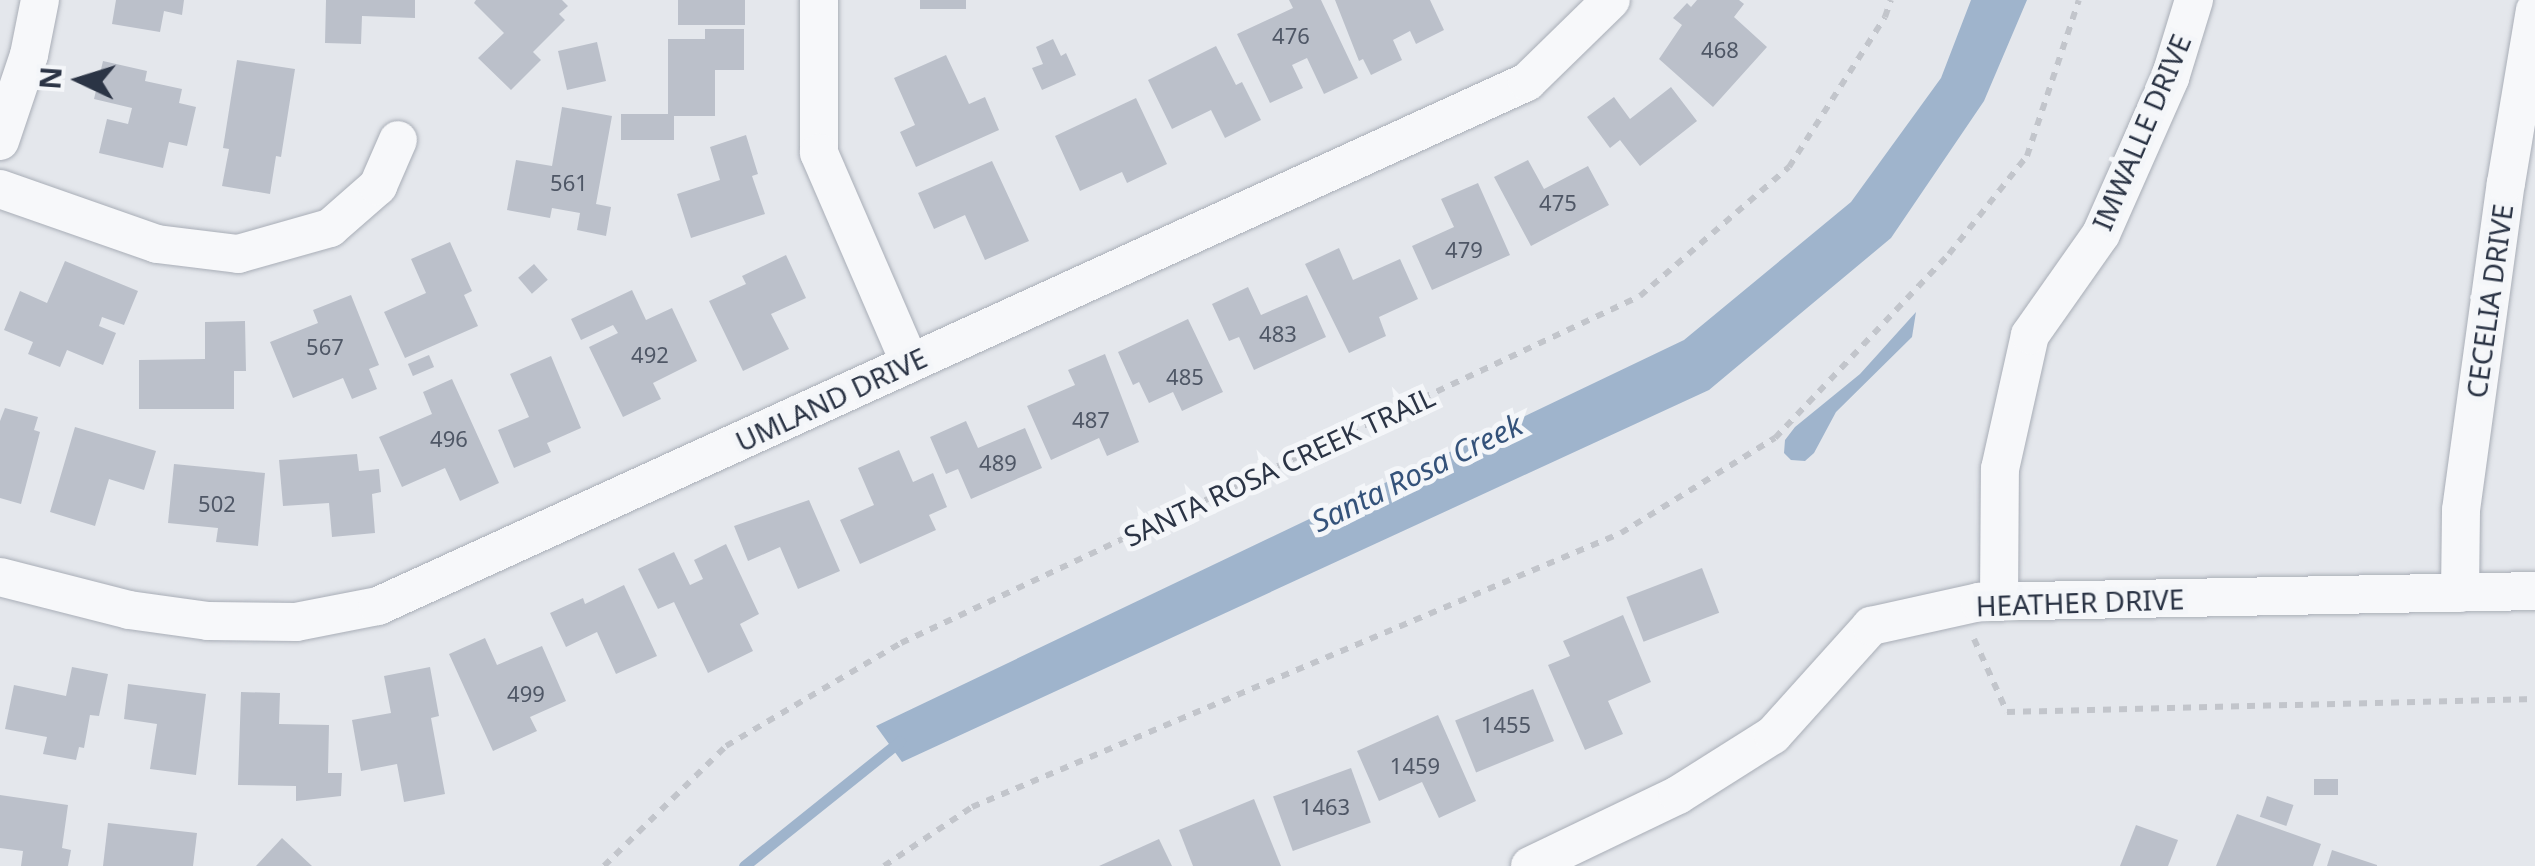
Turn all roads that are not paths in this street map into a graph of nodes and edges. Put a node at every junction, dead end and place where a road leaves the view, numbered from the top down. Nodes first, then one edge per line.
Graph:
1 (40, 0) edge
2 (819, 0) edge
3 (1611, 0) edge
4 (2194, 0) edge
5 (2535, 10) edge
6 (0, 140) edge
7 (398, 140) dead end
8 (0, 189) edge
9 (910, 363) junction
10 (0, 577) edge
11 (2535, 591) edge
12 (2460, 593) junction
13 (1999, 602) junction
14 (1530, 866) edge

1 - 6 street
2 - 9 street
3 - 9 street, UMLAND DRIVE
4 - 13 street, IMWALLE DRIVE
5 - 12 street, CECELIA DRIVE
7 - 8 street
9 - 10 street, UMLAND DRIVE
11 - 12 street, HEATHER DRIVE
12 - 13 street, HEATHER DRIVE
13 - 14 street, HEATHER DRIVE

